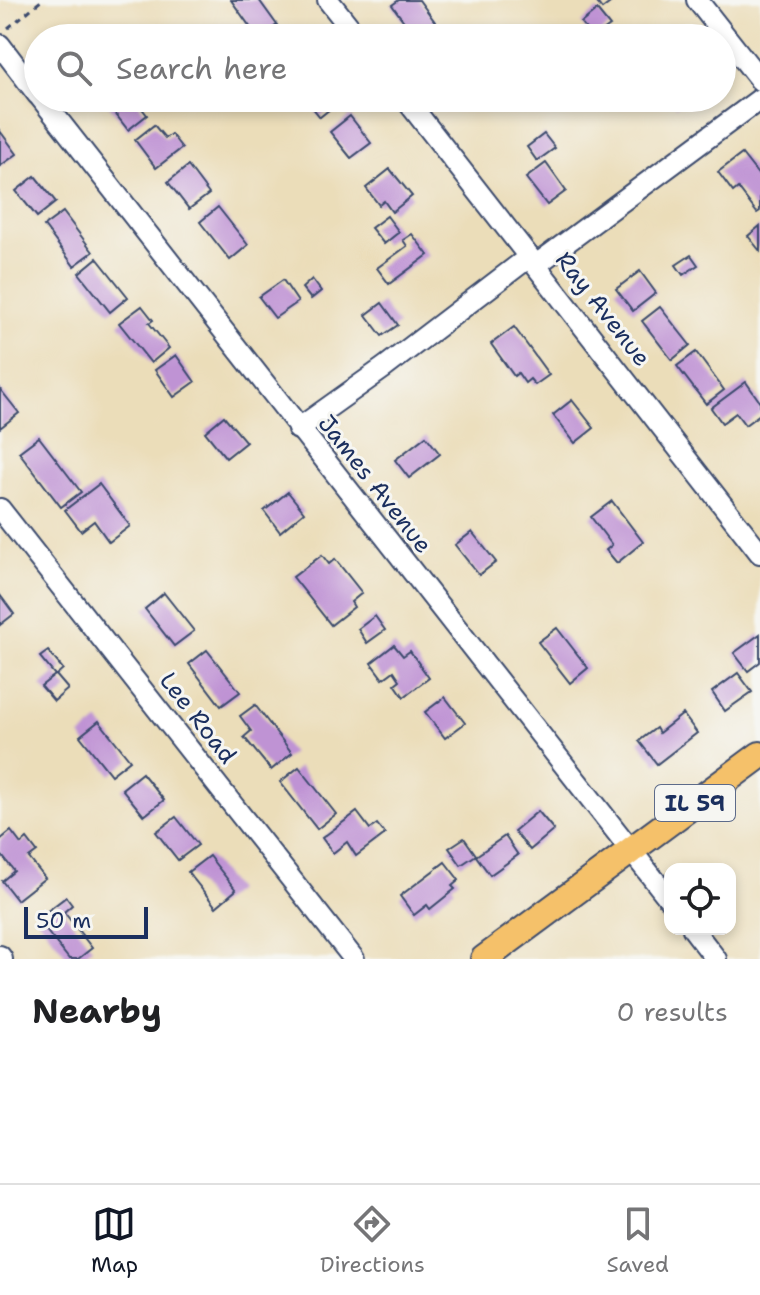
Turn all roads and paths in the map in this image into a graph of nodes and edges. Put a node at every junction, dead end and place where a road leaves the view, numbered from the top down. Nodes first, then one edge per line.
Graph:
1 (42, 0) edge
2 (328, 0) edge
3 (697, 0) edge
4 (347, 24) edge
5 (716, 24) edge
6 (0, 34) edge
7 (0, 45) edge
8 (736, 50) edge
9 (24, 76) edge
10 (760, 80) edge
11 (760, 99) edge
12 (51, 112) edge
13 (416, 112) edge
14 (533, 261) junction
15 (298, 429) junction
16 (0, 509) edge
17 (760, 553) edge
18 (760, 755) edge
19 (631, 851) junction
20 (664, 892) edge
21 (698, 935) edge
22 (354, 959) edge
23 (484, 959) edge
24 (716, 959) edge

1 - 6 path
2 - 4 street
3 - 5 street
7 - 9 street, James Avenue
8 - 10 street
11 - 14 street
12 - 15 street, James Avenue
13 - 14 street, Ray Avenue
14 - 15 street
14 - 17 street, Ray Avenue
15 - 19 street, James Avenue
16 - 22 street, Lee Road
18 - 19 main road, IL 59
19 - 20 street, James Avenue
19 - 23 main road, IL 59
21 - 24 street

